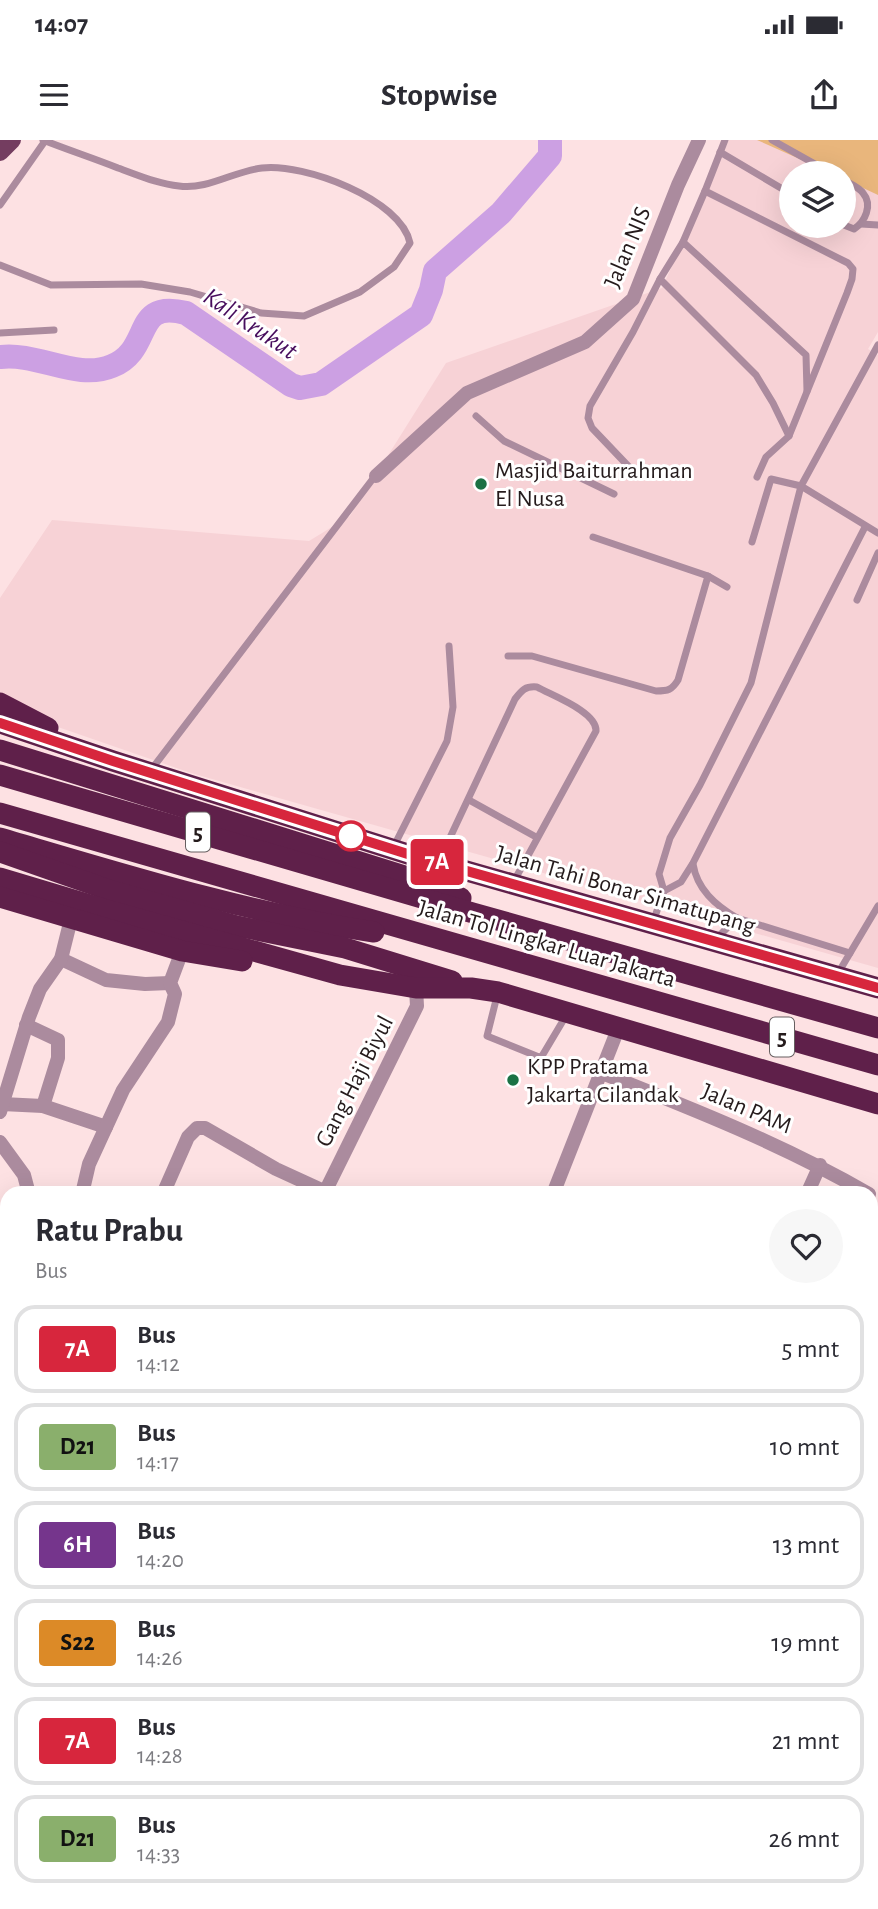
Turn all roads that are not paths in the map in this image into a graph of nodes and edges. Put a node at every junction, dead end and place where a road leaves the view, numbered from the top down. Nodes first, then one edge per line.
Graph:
1 (12, 140) edge
2 (699, 140) edge
3 (725, 140) edge
4 (772, 140) edge
5 (44, 141) edge
6 (0, 152) edge
7 (720, 152) junction
8 (810, 161) edge
9 (779, 187) edge
10 (856, 187) edge
11 (705, 191) junction
12 (0, 205) edge
13 (861, 224) junction
14 (878, 225) edge
15 (856, 228) edge
16 (683, 242) junction
17 (0, 265) edge
18 (660, 279) junction
19 (54, 330) dead end
20 (0, 333) edge
21 (878, 345) edge
22 (807, 391) junction
23 (476, 416) dead end
24 (789, 436) junction
25 (631, 469) dead end
26 (376, 476) joint
27 (757, 477) dead end
28 (801, 486) junction
29 (614, 494) dead end
30 (865, 527) junction
31 (878, 533) edge
32 (593, 537) dead end
33 (751, 542) dead end
34 (878, 554) edge
35 (708, 576) junction
36 (727, 587) dead end
37 (857, 600) dead end
38 (449, 646) dead end
39 (509, 656) dead end
40 (0, 703) edge
41 (0, 723) edge
42 (0, 750) edge
43 (113, 761) junction
44 (149, 772) junction
45 (0, 775) edge
46 (469, 800) junction
47 (0, 813) edge
48 (536, 836) junction
49 (0, 838) edge
50 (392, 849) junction
51 (0, 852) edge
52 (439, 863) junction
53 (693, 863) junction
54 (0, 878) edge
55 (358, 879) junction
56 (512, 883) junction
57 (664, 891) junction
58 (0, 897) edge
59 (878, 906) edge
60 (348, 913) junction
61 (473, 913) junction
62 (737, 918) junction
63 (71, 919) junction
64 (653, 923) junction
65 (439, 939) junction
66 (715, 941) junction
67 (182, 951) junction
68 (850, 953) junction
69 (61, 958) junction
70 (314, 969) junction
71 (836, 976) junction
72 (170, 984) junction
73 (416, 988) junction
74 (471, 988) junction
75 (878, 988) edge
76 (498, 992) junction
77 (753, 992) junction
78 (700, 1013) junction
79 (567, 1014) junction
80 (878, 1016) edge
81 (26, 1025) junction
82 (878, 1027) edge
83 (618, 1029) junction
84 (878, 1065) edge
85 (602, 1073) junction
86 (878, 1079) edge
87 (878, 1104) edge
88 (43, 1106) junction
89 (1, 1108) edge
90 (106, 1127) junction
91 (0, 1142) edge
92 (820, 1165) junction
93 (27, 1186) edge
94 (84, 1186) edge
95 (167, 1186) edge
96 (311, 1186) edge
97 (327, 1186) edge
98 (556, 1186) edge
99 (811, 1186) edge
100 (856, 1186) edge

1 - 6 main road
2 - 26 street, Jalan NIS
3 - 7 lane
4 - 8 lane
5 - 12 lane
5 - 17 lane
7 - 9 lane
7 - 11 lane
10 - 13 lane
11 - 16 lane
11 - 22 lane
13 - 14 lane
13 - 15 lane
16 - 18 lane
16 - 22 lane
18 - 24 lane
18 - 25 lane
19 - 20 lane
21 - 28 lane
22 - 24 lane
23 - 29 lane
24 - 27 lane
26 - 44 lane
28 - 30 lane
28 - 33 lane
28 - 57 lane
30 - 31 lane
30 - 53 lane
32 - 35 lane
34 - 37 lane
35 - 36 lane
35 - 39 lane
38 - 50 lane
40 - 43 highway
41 - 43 highway, Jalan Tahi Bonar Simatupang
42 - 61 highway
43 - 44 highway, Jalan Tahi Bonar Simatupang
44 - 50 highway, Jalan Tahi Bonar Simatupang
45 - 55 highway, Jalan Tol Lingkar Luar Jakarta / 5
46 - 48 lane
46 - 48 lane
46 - 52 lane
47 - 60 highway, Jalan Tol Lingkar Luar Jakarta / 5
48 - 56 lane
49 - 65 highway
50 - 52 highway, Jalan Tahi Bonar Simatupang
51 - 74 highway
52 - 56 highway, Jalan Tahi Bonar Simatupang
53 - 57 lane
53 - 62 lane
54 - 70 highway
55 - 60 highway
55 - 61 highway, Jalan Tol Lingkar Luar Jakarta / 5
56 - 64 highway, Jalan Tahi Bonar Simatupang
57 - 64 lane
58 - 63 highway
59 - 68 lane
60 - 65 highway, Jalan Tol Lingkar Luar Jakarta / 5
61 - 77 highway, Jalan Tol Lingkar Luar Jakarta / 5
62 - 66 lane
62 - 68 lane
63 - 67 highway
63 - 69 street
64 - 66 highway, Jalan Tahi Bonar Simatupang
65 - 78 highway, Jalan Tol Lingkar Luar Jakarta / 5
66 - 71 highway, Jalan Tahi Bonar Simatupang
67 - 70 highway
67 - 72 street
68 - 71 lane
69 - 72 street
69 - 81 street
70 - 73 highway
71 - 75 highway, Jalan Tahi Bonar Simatupang
72 - 90 street
73 - 74 highway
73 - 97 street, Gang Haji Biyul
74 - 76 highway
76 - 79 highway
76 - 79 lane
77 - 80 highway
77 - 82 highway, Jalan Tol Lingkar Luar Jakarta / 5
78 - 84 highway, Jalan Tol Lingkar Luar Jakarta / 5
78 - 86 highway
79 - 83 highway
81 - 88 street
81 - 89 street
83 - 85 street
83 - 87 highway
85 - 92 street, Jalan PAM
85 - 98 street
88 - 89 street
88 - 90 street
90 - 94 street
91 - 93 street
92 - 99 street
92 - 100 street, Jalan PAM
95 - 96 street

